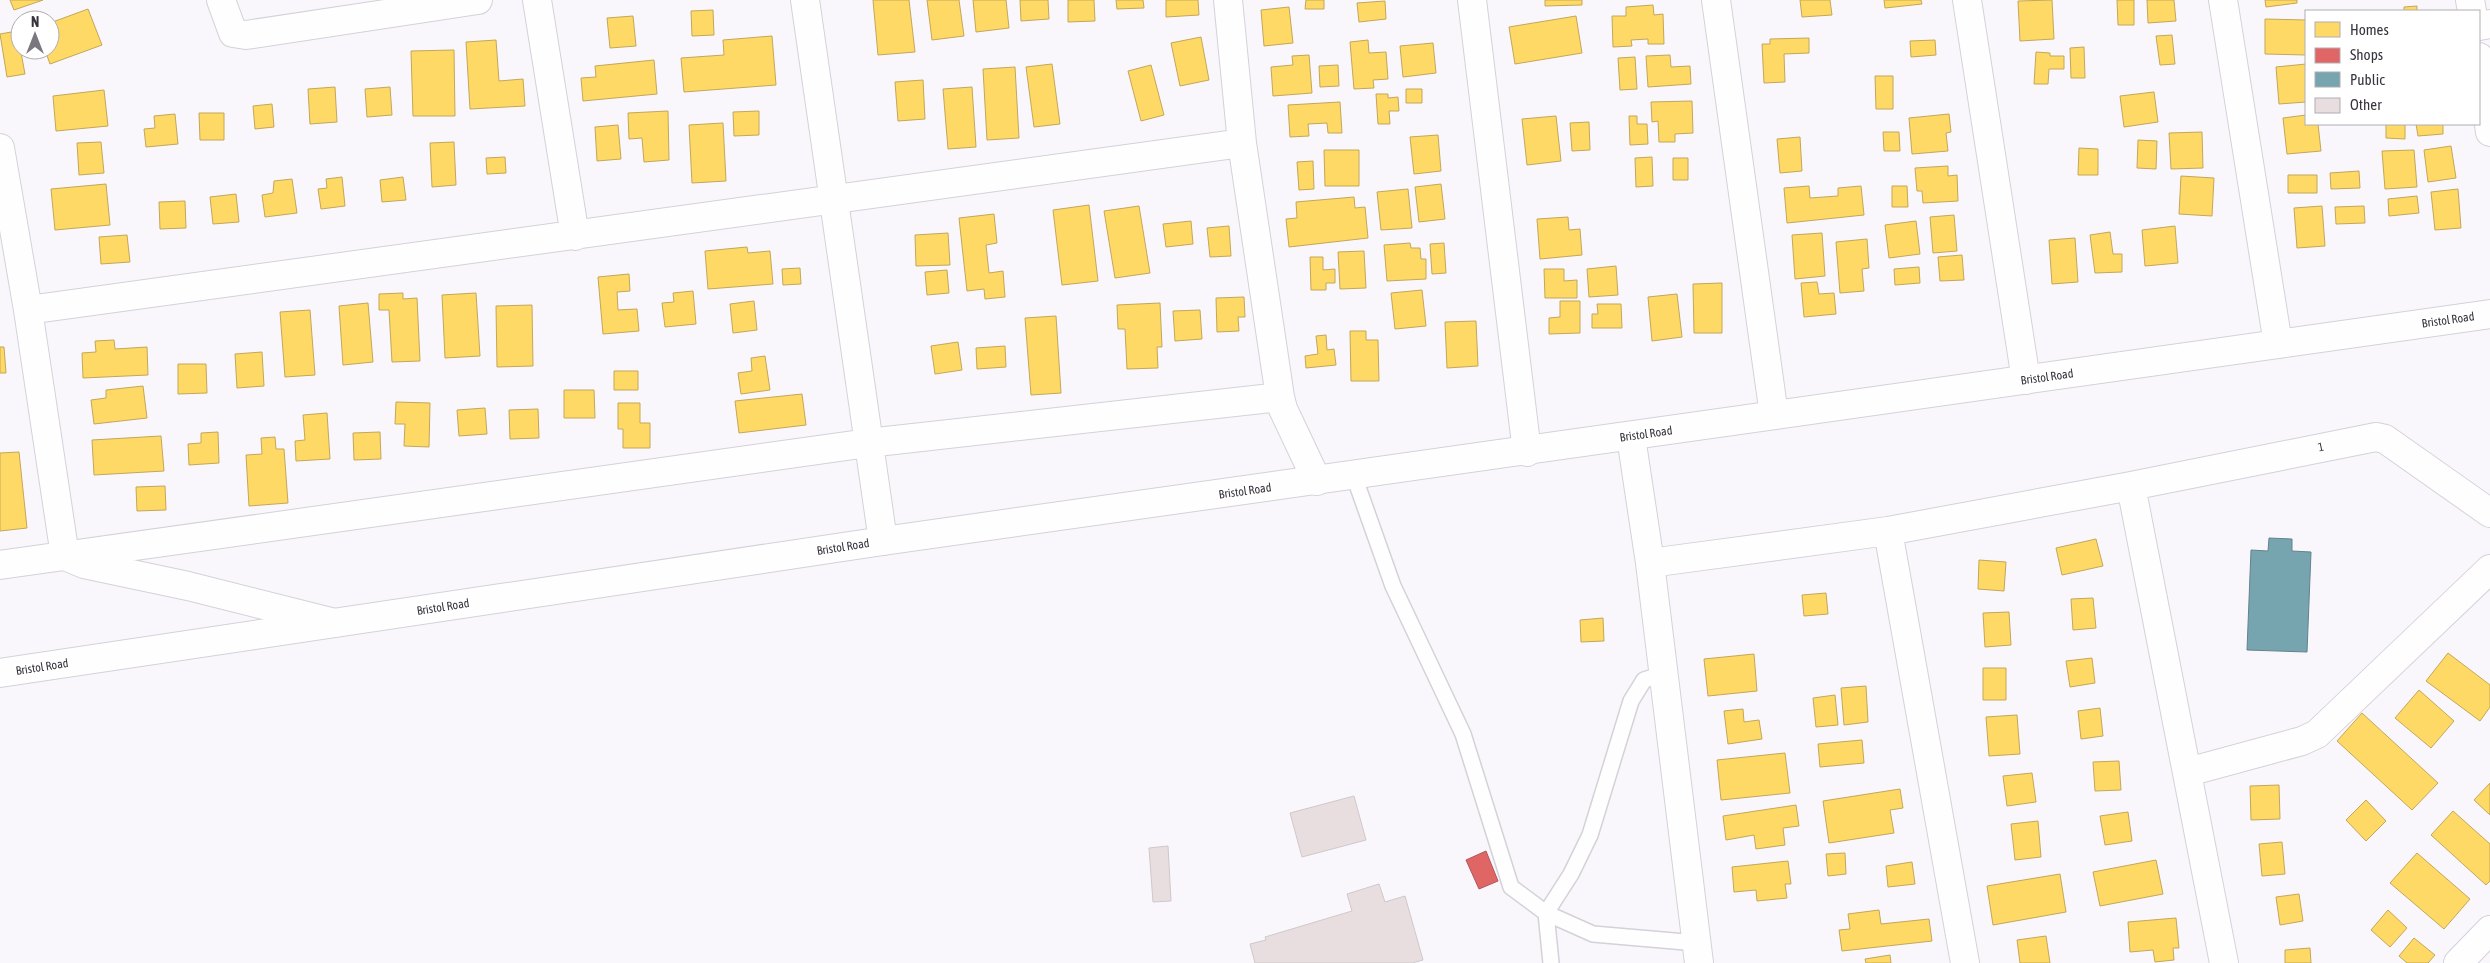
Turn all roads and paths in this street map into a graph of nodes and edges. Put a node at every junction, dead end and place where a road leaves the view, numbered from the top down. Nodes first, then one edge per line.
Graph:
1 (221, 0) edge
2 (478, 0) edge
3 (537, 0) edge
4 (805, 0) edge
5 (1228, 0) edge
6 (1472, 0) edge
7 (1716, 0) edge
8 (1967, 0) edge
9 (2223, 0) edge
10 (2480, 64) edge
11 (2490, 132) edge
12 (1242, 144) junction
13 (0, 148) edge
14 (834, 200) junction
15 (575, 236) junction
16 (28, 310) junction
17 (2490, 314) edge
18 (2278, 344) junction
19 (2026, 380) junction
20 (1280, 397) junction
21 (1774, 415) junction
22 (1631, 436) junction
23 (868, 442) junction
24 (1527, 452) junction
25 (1354, 476) junction
26 (1317, 481) junction
27 (2131, 486) junction
28 (2490, 513) edge
29 (1888, 532) junction
30 (883, 541) junction
31 (64, 556) junction
32 (1650, 563) junction
33 (0, 565) edge
34 (2490, 569) edge
35 (335, 623) junction
36 (0, 673) edge
37 (1663, 674) junction
38 (2188, 772) junction
39 (1546, 913) junction
40 (2490, 930) edge
41 (1698, 953) edge
42 (1551, 963) edge
43 (1965, 963) edge
44 (2224, 963) edge
45 (2458, 963) edge

1 - 2 street
3 - 15 street
4 - 14 street
5 - 12 street
6 - 24 street
7 - 21 street
8 - 19 street
9 - 18 street
10 - 11 street
12 - 14 street
12 - 20 street
13 - 16 street
14 - 15 street
14 - 23 street
15 - 16 street
16 - 31 street
17 - 18 street, Bristol Road
18 - 19 street, Bristol Road
19 - 21 street, Bristol Road
20 - 23 street
20 - 26 street
21 - 22 street, Bristol Road
22 - 24 street, Bristol Road
22 - 32 street
23 - 30 street
23 - 31 street
24 - 25 street, Bristol Road
25 - 26 street, Bristol Road
25 - 39 lane
26 - 30 street, Bristol Road
27 - 28 street, 1
27 - 29 street, 1
27 - 38 street
29 - 32 street, 1
29 - 43 street
30 - 35 street, Bristol Road
31 - 33 street
31 - 35 street
32 - 37 street
34 - 38 street
35 - 36 street, Bristol Road
37 - 39 lane
37 - 41 street
38 - 44 street
39 - 41 lane
39 - 42 lane
40 - 45 street

